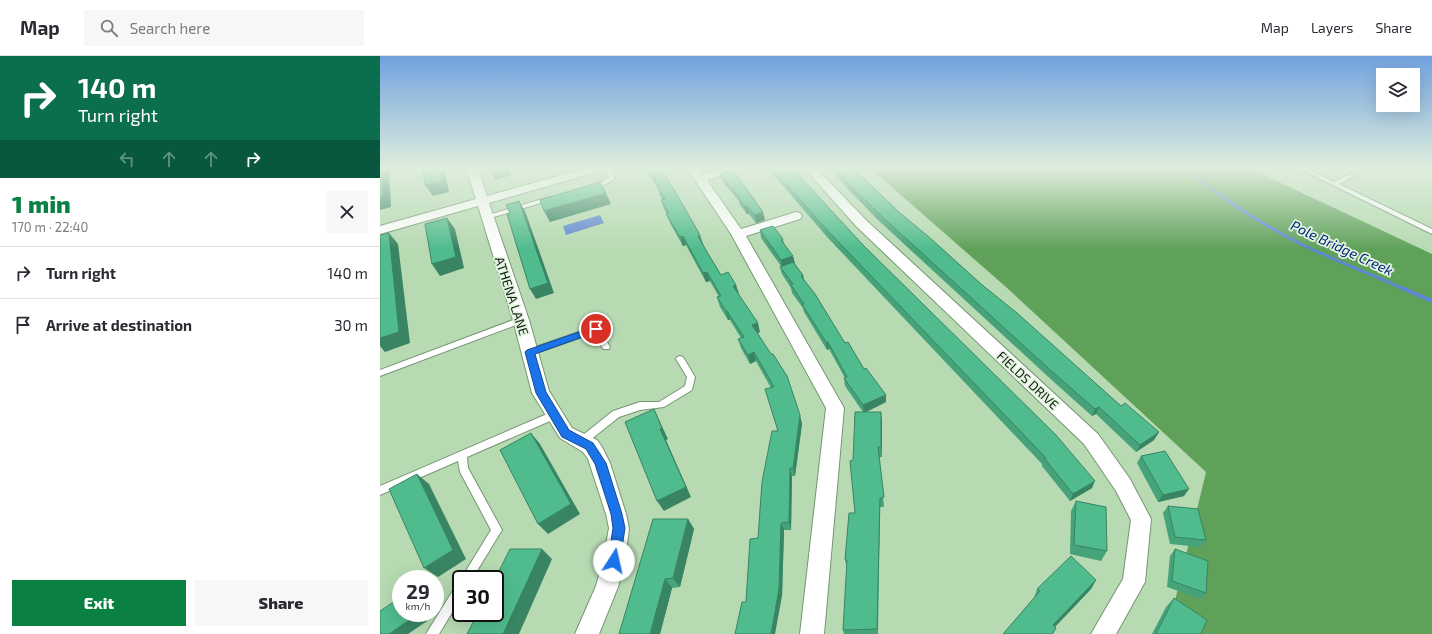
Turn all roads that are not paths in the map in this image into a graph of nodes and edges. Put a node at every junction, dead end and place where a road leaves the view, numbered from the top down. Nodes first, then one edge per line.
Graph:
1 (480, 195) edge
2 (520, 195) edge
3 (711, 195) edge
4 (835, 195) edge
5 (1356, 195) edge
6 (554, 198) edge
7 (484, 209) junction
8 (796, 216) dead end
9 (380, 230) edge
10 (1432, 232) edge
11 (738, 234) junction
12 (521, 320) junction
13 (606, 347) dead end
14 (530, 352) junction
15 (680, 359) dead end
16 (380, 373) edge
17 (554, 415) junction
18 (581, 442) junction
19 (462, 455) junction
20 (380, 492) edge
21 (472, 570) edge
22 (452, 602) edge
23 (432, 634) edge
24 (587, 634) edge
25 (812, 634) edge
26 (1103, 634) edge

1 - 7 street, ATHENA LANE
2 - 7 street
3 - 11 street
4 - 26 street, FIELDS DRIVE
5 - 10 lane
6 - 7 lane
7 - 9 street
7 - 12 street, ATHENA LANE
8 - 11 street
11 - 25 street
12 - 14 street, ATHENA LANE
12 - 16 lane
13 - 14 lane
14 - 17 street, ATHENA LANE
15 - 18 lane
17 - 18 street, ATHENA LANE
17 - 19 lane
18 - 24 street, ATHENA LANE
19 - 20 lane
19 - 21 lane
22 - 23 lane

